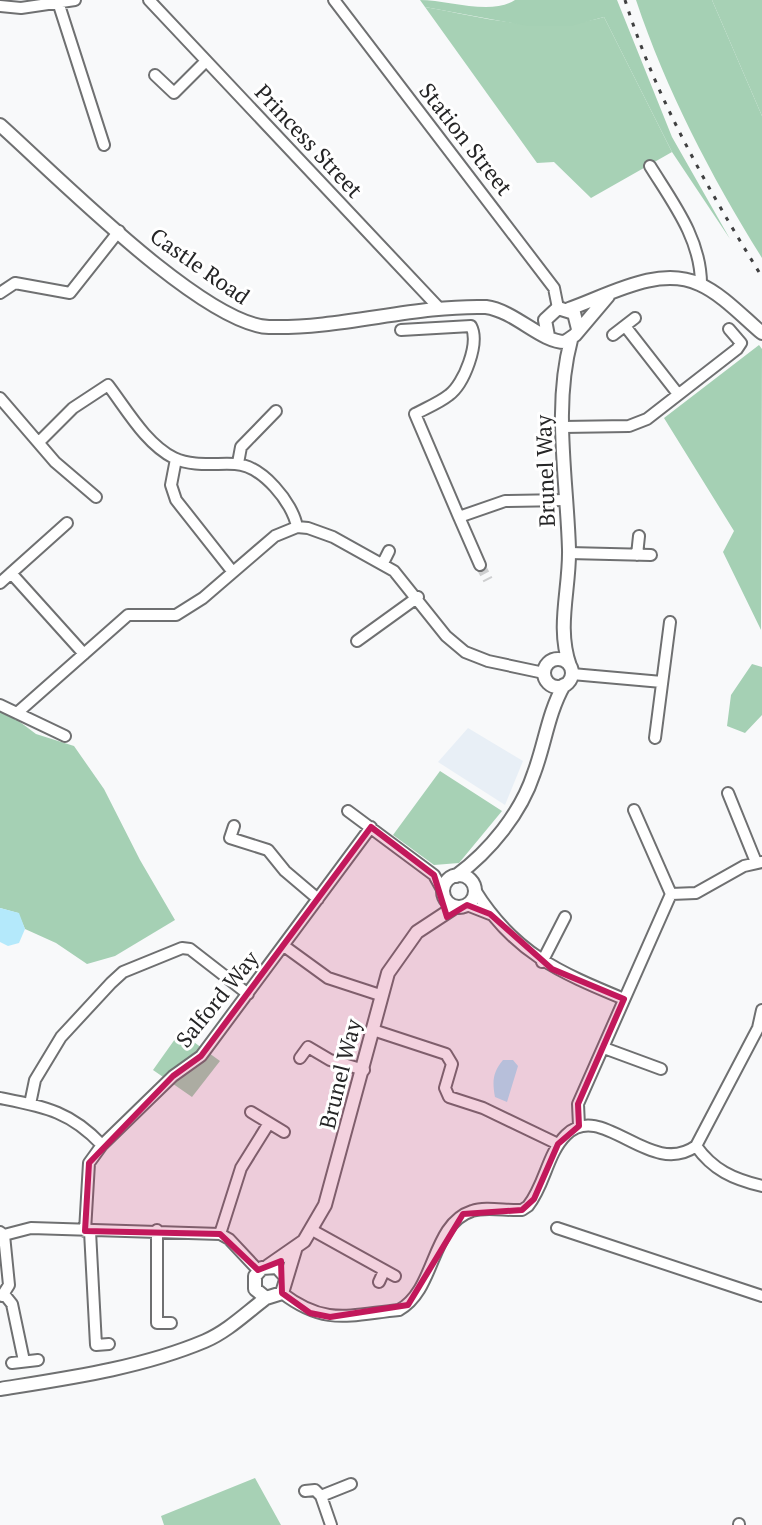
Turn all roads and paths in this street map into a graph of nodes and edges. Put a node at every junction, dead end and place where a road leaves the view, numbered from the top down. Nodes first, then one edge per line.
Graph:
1 (75, 0) edge
2 (149, 0) edge
3 (334, 0) edge
4 (59, 5) junction
5 (0, 6) edge
6 (206, 61) junction
7 (155, 75) dead end
8 (0, 125) edge
9 (104, 145) dead end
10 (650, 166) dead end
11 (119, 231) junction
12 (701, 284) junction
13 (0, 293) edge
14 (608, 296) junction
15 (440, 309) junction
16 (564, 309) junction
17 (514, 315) junction
18 (547, 316) junction
19 (635, 318) dead end
20 (625, 326) junction
21 (729, 329) dead end
22 (401, 330) dead end
23 (762, 333) edge
24 (575, 334) junction
25 (613, 335) dead end
26 (550, 338) junction
27 (562, 373) junction
28 (678, 394) junction
29 (0, 398) edge
30 (276, 411) dead end
31 (563, 427) junction
32 (39, 442) junction
33 (176, 459) junction
34 (238, 463) junction
35 (96, 497) dead end
36 (566, 500) junction
37 (459, 517) junction
38 (67, 523) dead end
39 (297, 527) junction
40 (639, 536) dead end
41 (389, 551) dead end
42 (569, 553) junction
43 (637, 555) junction
44 (651, 555) dead end
45 (383, 563) junction
46 (480, 565) tunnel mouth
47 (232, 571) junction
48 (11, 573) junction
49 (0, 583) edge
50 (418, 597) junction
51 (563, 615) junction
52 (670, 622) dead end
53 (357, 641) dead end
54 (84, 654) junction
55 (546, 673) junction
56 (569, 675) junction
57 (662, 682) junction
58 (0, 705) edge
59 (551, 712) junction
60 (17, 713) junction
61 (65, 736) dead end
62 (655, 738) dead end
63 (728, 793) dead end
64 (634, 810) dead end
65 (348, 811) dead end
66 (234, 826) dead end
67 (371, 827) junction
68 (478, 860) junction
69 (759, 862) edge
70 (434, 875) junction
71 (454, 876) junction
72 (474, 887) junction
73 (443, 894) junction
74 (671, 894) junction
75 (318, 899) junction
76 (461, 906) junction
77 (490, 914) junction
78 (436, 916) junction
79 (565, 917) dead end
80 (284, 946) junction
81 (542, 962) junction
82 (248, 994) junction
83 (380, 995) junction
84 (624, 999) junction
85 (762, 1010) edge
86 (373, 1030) junction
87 (604, 1048) junction
88 (300, 1058) dead end
89 (661, 1069) dead end
90 (364, 1070) junction
91 (0, 1098) edge
92 (30, 1104) junction
93 (251, 1112) dead end
94 (269, 1123) junction
95 (579, 1126) junction
96 (284, 1132) dead end
97 (558, 1144) junction
98 (102, 1145) junction
99 (696, 1146) junction
100 (762, 1186) edge
101 (557, 1228) dead end
102 (157, 1230) junction
103 (312, 1230) junction
104 (88, 1231) junction
105 (2, 1234) edge
106 (220, 1234) junction
107 (295, 1250) junction
108 (263, 1268) junction
109 (384, 1271) junction
110 (285, 1276) junction
111 (395, 1276) dead end
112 (379, 1282) dead end
113 (254, 1285) junction
114 (282, 1293) junction
115 (2, 1296) edge
116 (762, 1296) edge
117 (266, 1298) junction
118 (245, 1314) junction
119 (171, 1323) dead end
120 (109, 1344) dead end
121 (38, 1360) dead end
122 (24, 1361) junction
123 (12, 1363) dead end
124 (0, 1389) edge
125 (351, 1484) dead end
126 (305, 1491) dead end
127 (321, 1496) junction
128 (331, 1525) edge

1 - 4 street
2 - 6 street, Princess Street
3 - 16 street, Station Street
4 - 5 street
4 - 9 street
6 - 7 street
6 - 15 street, Princess Street
8 - 11 street, Castle Road
10 - 12 street
11 - 13 street
11 - 15 street, Castle Road
12 - 14 street
12 - 23 street
14 - 16 street
14 - 24 street
15 - 17 street, Castle Road
16 - 18 street
16 - 24 street
17 - 18 street, Castle Road
17 - 26 street, Castle Road
18 - 26 street
19 - 20 street
20 - 25 street
20 - 28 street
21 - 28 street
22 - 37 street
24 - 26 street
24 - 27 street, Brunel Way
26 - 27 street, Brunel Way
27 - 31 street, Brunel Way
28 - 31 street
29 - 32 street
30 - 34 street
31 - 36 street, Brunel Way
32 - 33 street
32 - 35 street
33 - 34 street
33 - 47 street
34 - 39 street
36 - 37 street
36 - 42 street, Brunel Way
37 - 46 street
38 - 48 street
39 - 45 street
39 - 47 street
40 - 43 street
41 - 45 street
42 - 43 street
42 - 51 street, Brunel Way
43 - 44 street
45 - 50 street
47 - 54 street
48 - 49 street
48 - 54 street
50 - 53 street
50 - 55 street
51 - 55 street, Brunel Way
51 - 56 street, Brunel Way
52 - 57 street
54 - 60 street
55 - 56 street
55 - 56 street
55 - 59 street, Brunel Way
56 - 57 street
56 - 59 street, Brunel Way
57 - 62 street
58 - 60 street
59 - 68 street, Brunel Way
60 - 61 street
63 - 69 street
64 - 74 street
65 - 67 street
66 - 75 street
67 - 70 street
67 - 75 street, Salford Way
68 - 71 street, Brunel Way
68 - 72 street, Brunel Way
69 - 74 street
70 - 71 street
70 - 73 street
71 - 72 street
71 - 73 street, Brunel Way
72 - 76 street, Brunel Way
72 - 77 street
73 - 76 street
73 - 78 street, Brunel Way
74 - 84 street
75 - 80 street, Salford Way
76 - 77 street
76 - 78 street, Brunel Way
77 - 81 street
78 - 83 street, Brunel Way
79 - 81 street
80 - 82 street, Salford Way
80 - 83 street
81 - 84 street
82 - 92 street
82 - 98 street, Salford Way
83 - 86 street, Brunel Way
84 - 87 street
85 - 99 street
86 - 90 street, Brunel Way
86 - 97 street
87 - 89 street
87 - 95 street
88 - 90 street
90 - 103 street, Brunel Way
91 - 92 street
92 - 98 street
93 - 94 street
94 - 96 street
94 - 106 street
95 - 97 street
95 - 99 street
97 - 114 street
98 - 104 street, Salford Way
99 - 100 street
101 - 116 street
102 - 104 street
102 - 106 street
102 - 119 street
103 - 107 street, Brunel Way
103 - 109 street
104 - 105 street
104 - 120 street, Salford Way
105 - 115 street
106 - 108 street
107 - 108 street, Brunel Way
107 - 110 street, Brunel Way
108 - 110 street
108 - 113 street
109 - 111 street
109 - 112 street
110 - 114 street
113 - 117 street
113 - 118 street
114 - 117 street
115 - 122 street
117 - 118 street
118 - 124 street
121 - 122 street
122 - 123 street
125 - 127 street
126 - 127 street
127 - 128 street

